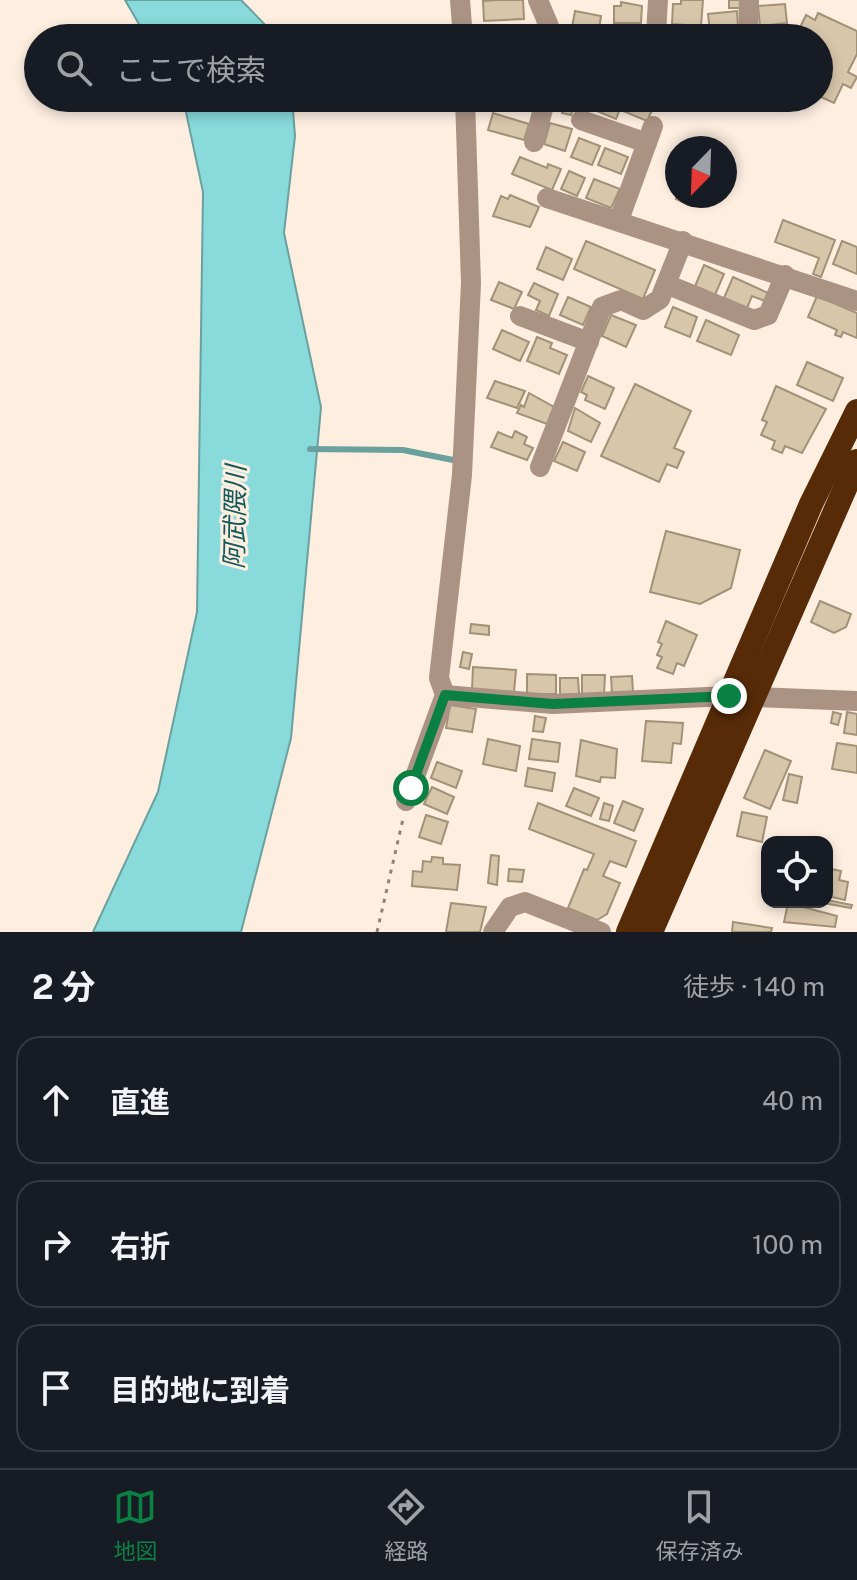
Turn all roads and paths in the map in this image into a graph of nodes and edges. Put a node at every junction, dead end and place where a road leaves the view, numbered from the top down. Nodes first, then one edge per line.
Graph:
1 (460, 0) edge
2 (538, 0) edge
3 (658, 0) edge
4 (749, 0) edge
5 (462, 24) edge
6 (548, 24) edge
7 (662, 24) edge
8 (748, 24) edge
9 (465, 112) edge
10 (542, 112) edge
11 (581, 120) dead end
12 (534, 142) dead end
13 (547, 198) dead end
14 (619, 220) junction
15 (683, 241) junction
16 (785, 275) junction
17 (666, 284) junction
18 (857, 301) edge
19 (520, 316) dead end
20 (589, 342) junction
21 (857, 411) edge
22 (857, 461) edge
23 (540, 467) dead end
24 (445, 695) junction
25 (729, 696) junction
26 (755, 697) junction
27 (857, 701) edge
28 (406, 801) joint
29 (377, 932) edge
30 (493, 932) edge
31 (601, 932) edge
32 (628, 932) edge
33 (651, 932) edge

1 - 5 street
2 - 6 street
3 - 7 street
4 - 8 street
9 - 24 street
10 - 12 street
11 - 14 street
13 - 14 street
14 - 15 street
15 - 16 street
15 - 17 street
16 - 17 street
16 - 18 street
17 - 20 street
19 - 20 street
20 - 23 street
21 - 25 highway
22 - 26 highway
24 - 25 street
24 - 28 street
25 - 32 highway
26 - 27 street
26 - 33 highway
28 - 29 path
30 - 31 street

